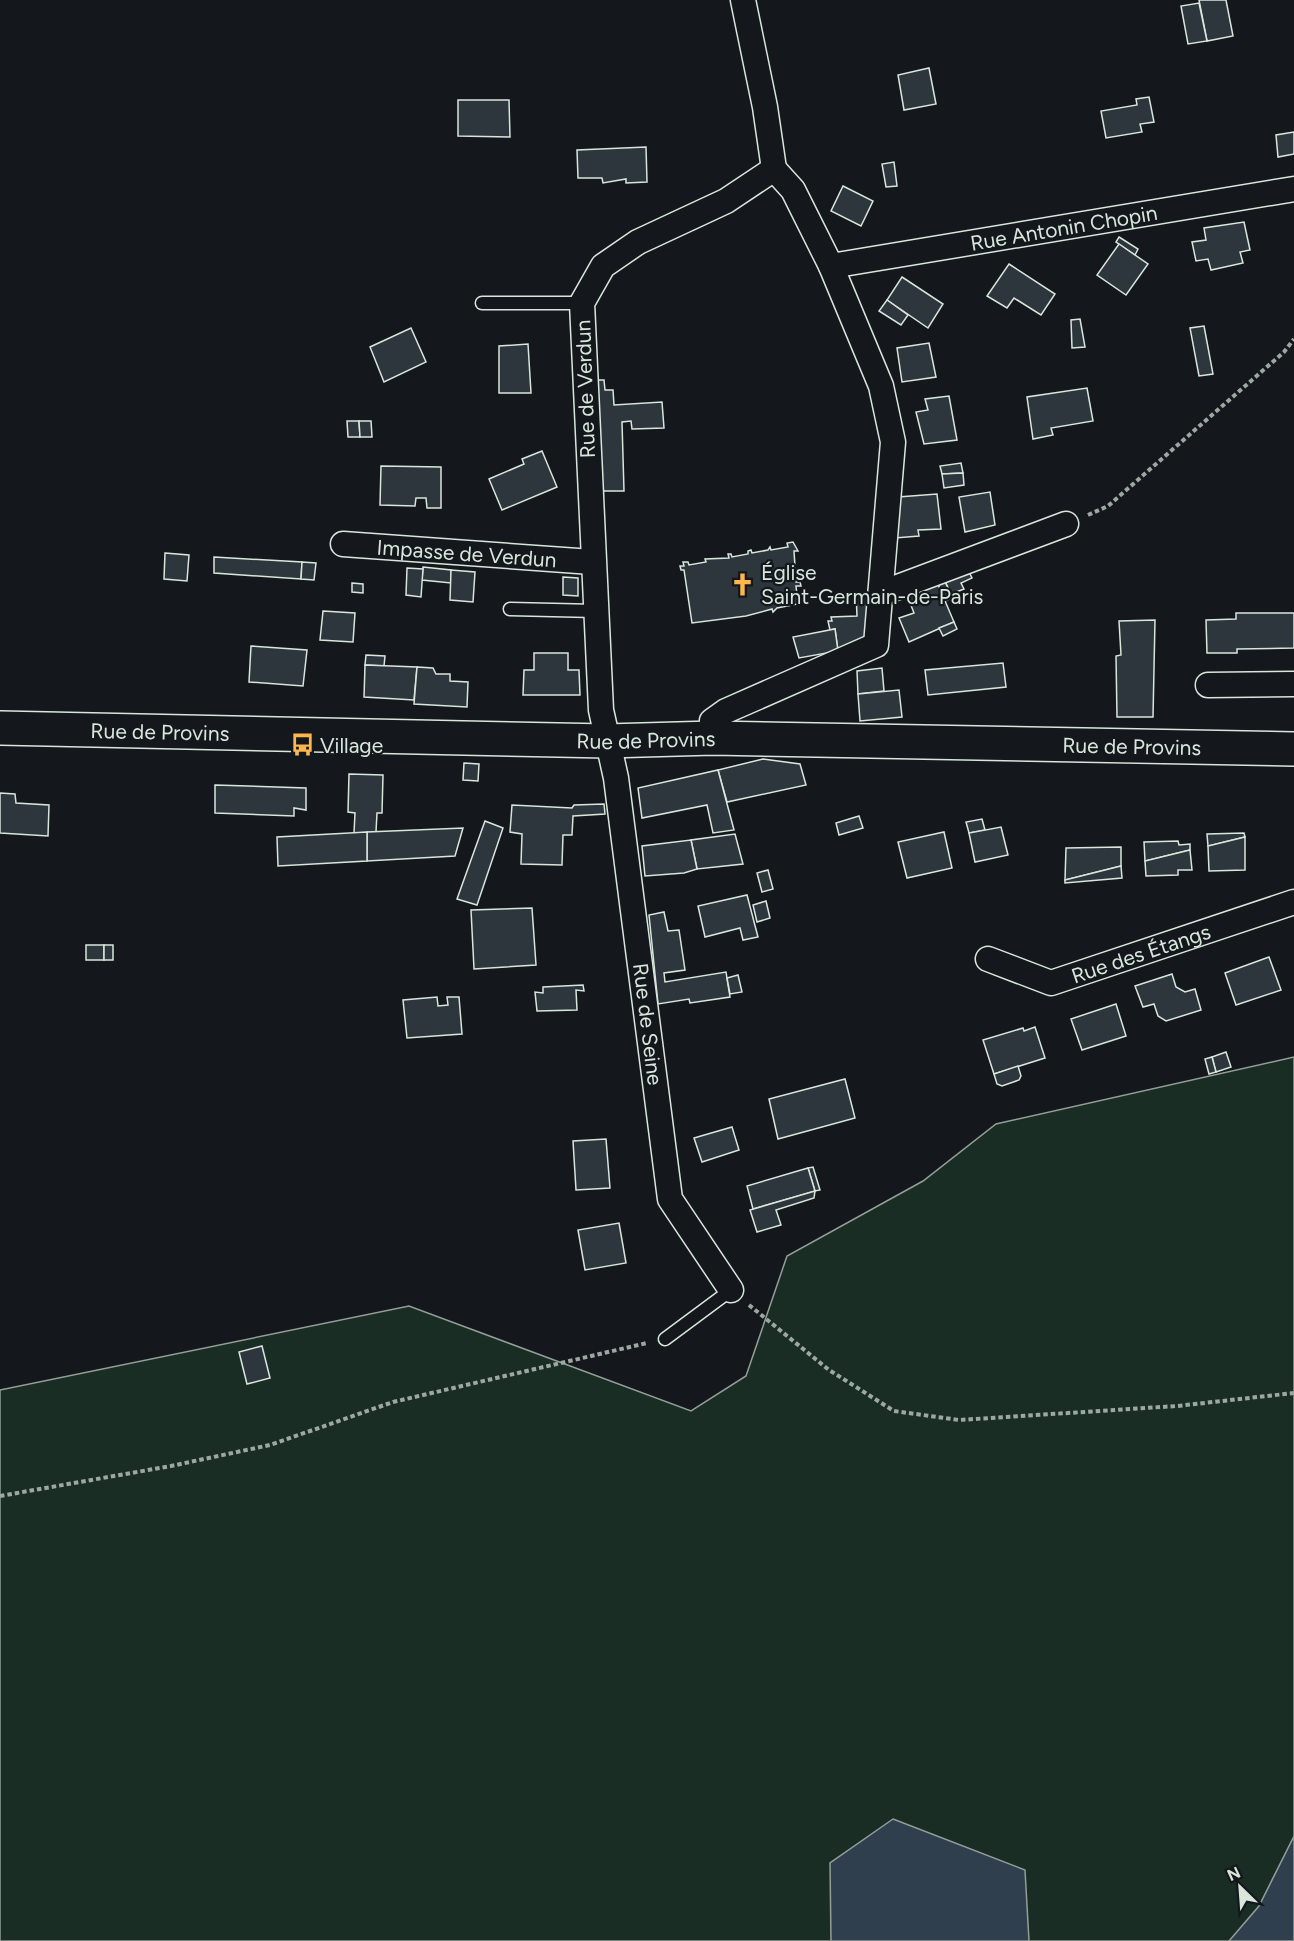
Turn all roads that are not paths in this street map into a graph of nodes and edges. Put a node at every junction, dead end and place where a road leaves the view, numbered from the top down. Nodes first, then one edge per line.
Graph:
1 (743, 0) edge
2 (774, 169) junction
3 (1294, 189) edge
4 (831, 266) junction
5 (482, 303) dead end
6 (582, 303) junction
7 (1066, 524) road end
8 (343, 544) dead end
9 (592, 562) junction
10 (882, 593) junction
11 (510, 609) dead end
12 (596, 611) junction
13 (1294, 684) edge
14 (1208, 685) dead end
15 (0, 728) edge
16 (713, 738) junction
17 (607, 741) junction
18 (1294, 749) edge
19 (1294, 903) edge
20 (988, 959) dead end
21 (731, 1290) joint
22 (665, 1339) road end

1 - 2 street
2 - 4 street
2 - 6 street, Rue de Verdun
3 - 4 street, Rue Antonin Chopin
4 - 10 street
5 - 6 lane
6 - 9 street, Rue de Verdun
7 - 10 street
8 - 9 street, Impasse de Verdun
9 - 12 street, Rue de Verdun
10 - 16 street
11 - 12 lane
12 - 17 street, Rue de Verdun
13 - 14 street
15 - 17 main road, Rue de Provins
16 - 17 main road, Rue de Provins
16 - 18 main road, Rue de Provins
17 - 21 street, Rue de Seine
19 - 20 street, Rue des Étangs
21 - 22 lane

